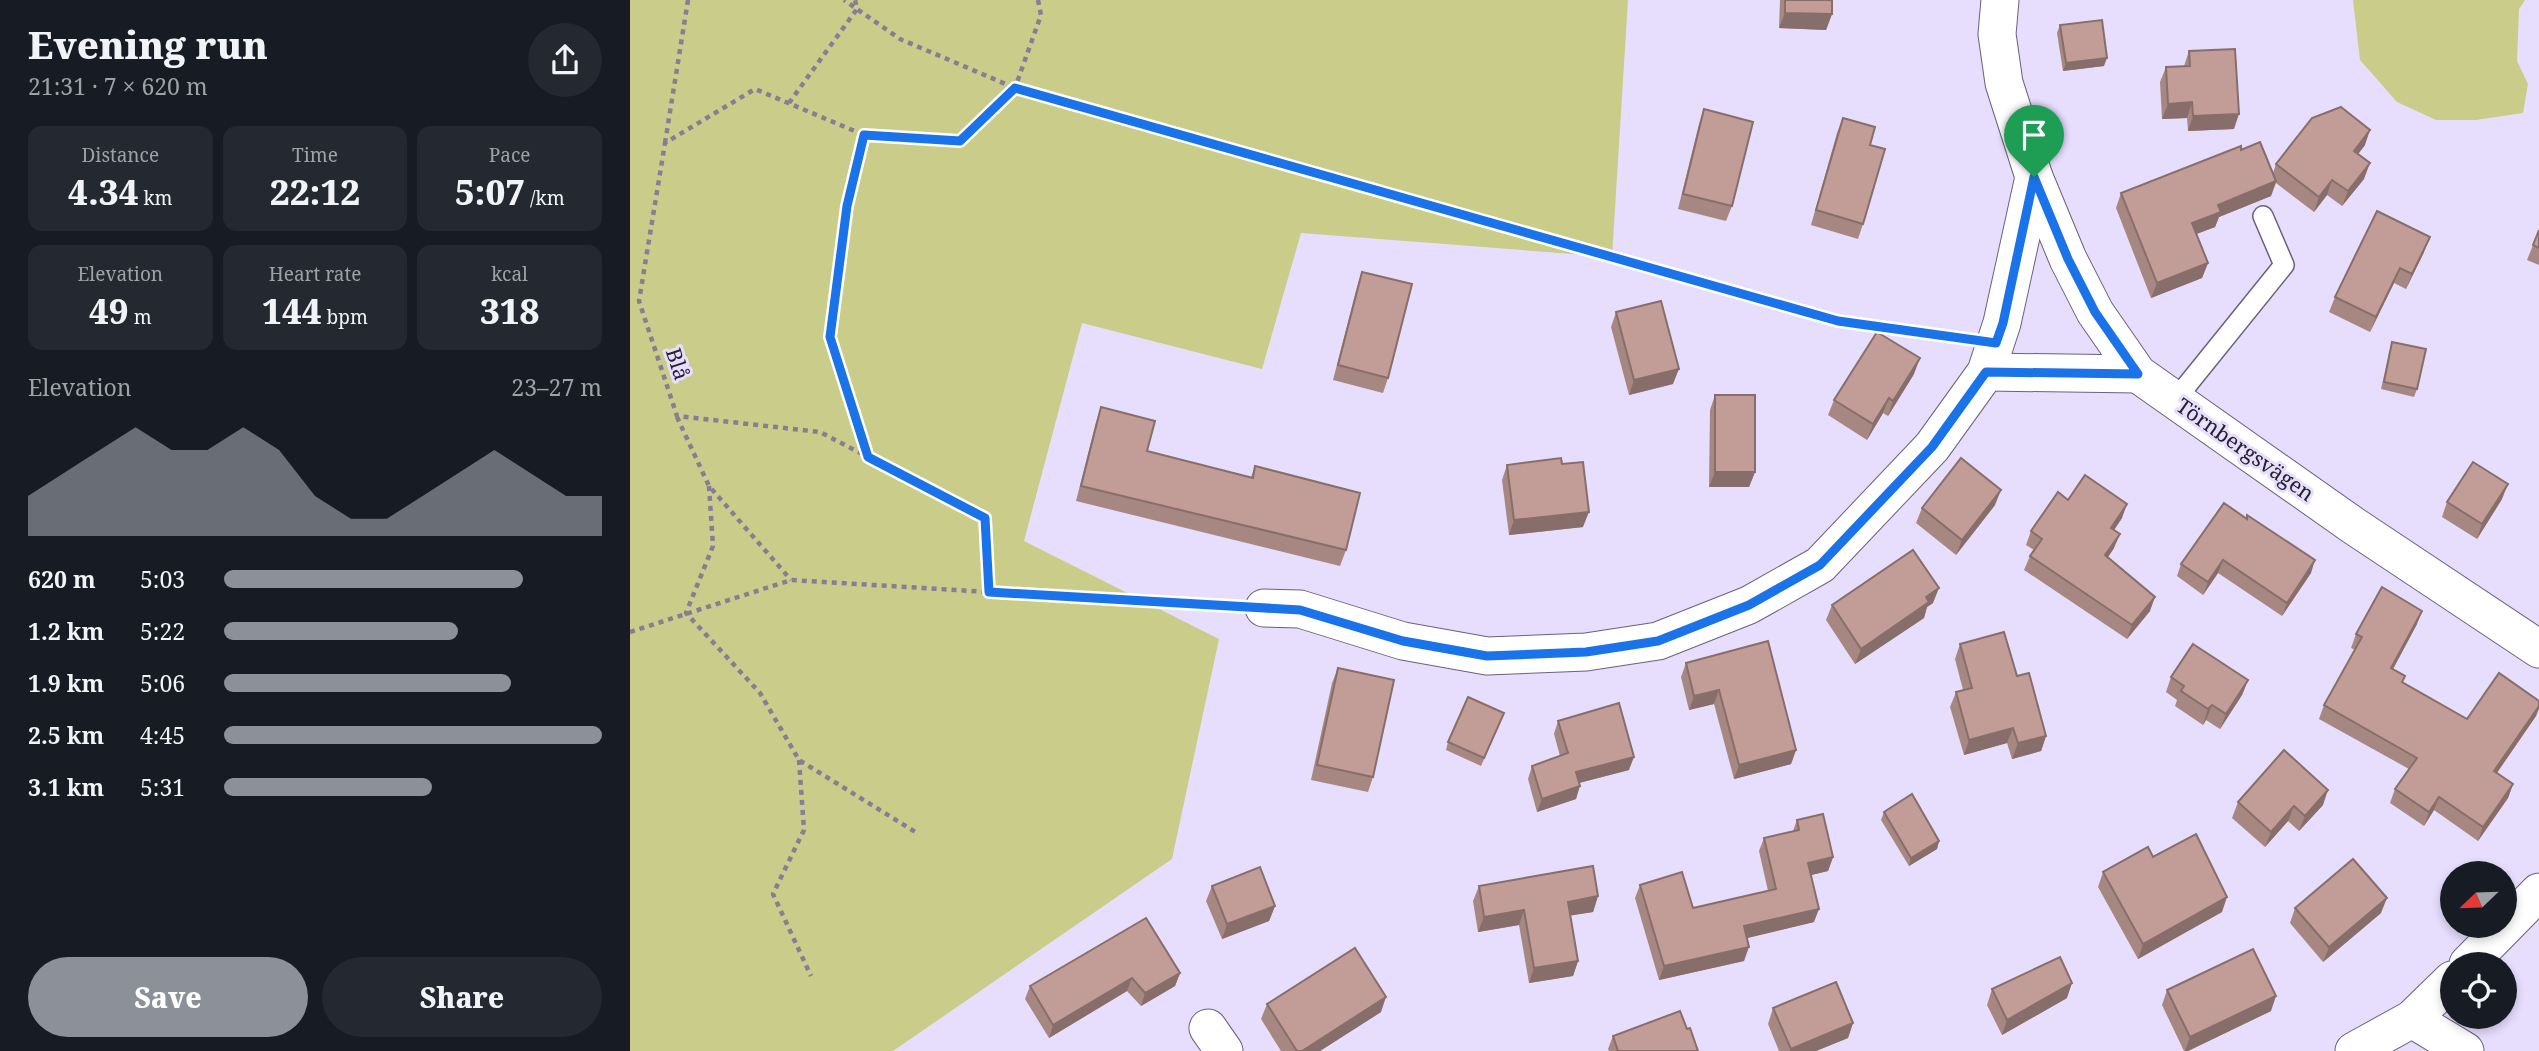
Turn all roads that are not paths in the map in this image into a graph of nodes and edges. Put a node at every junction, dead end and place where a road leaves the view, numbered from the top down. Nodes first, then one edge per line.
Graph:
1 (2000, 0) edge
2 (2034, 177) junction
3 (2263, 216) dead end
4 (1991, 358) junction
5 (2138, 374) junction
6 (2175, 400) junction
7 (1264, 608) road end
8 (2539, 649) edge
9 (2539, 891) edge
10 (2480, 952) edge
11 (2440, 992) edge
12 (2412, 1019) junction
13 (2354, 1051) edge
14 (2465, 1051) edge

1 - 2 street, Törnbergsvägen
2 - 4 street
2 - 5 street, Törnbergsvägen
3 - 6 lane
4 - 5 street
4 - 7 street
5 - 6 street, Törnbergsvägen
6 - 8 street, Törnbergsvägen
9 - 10 street
11 - 12 street
12 - 13 street
12 - 14 street

